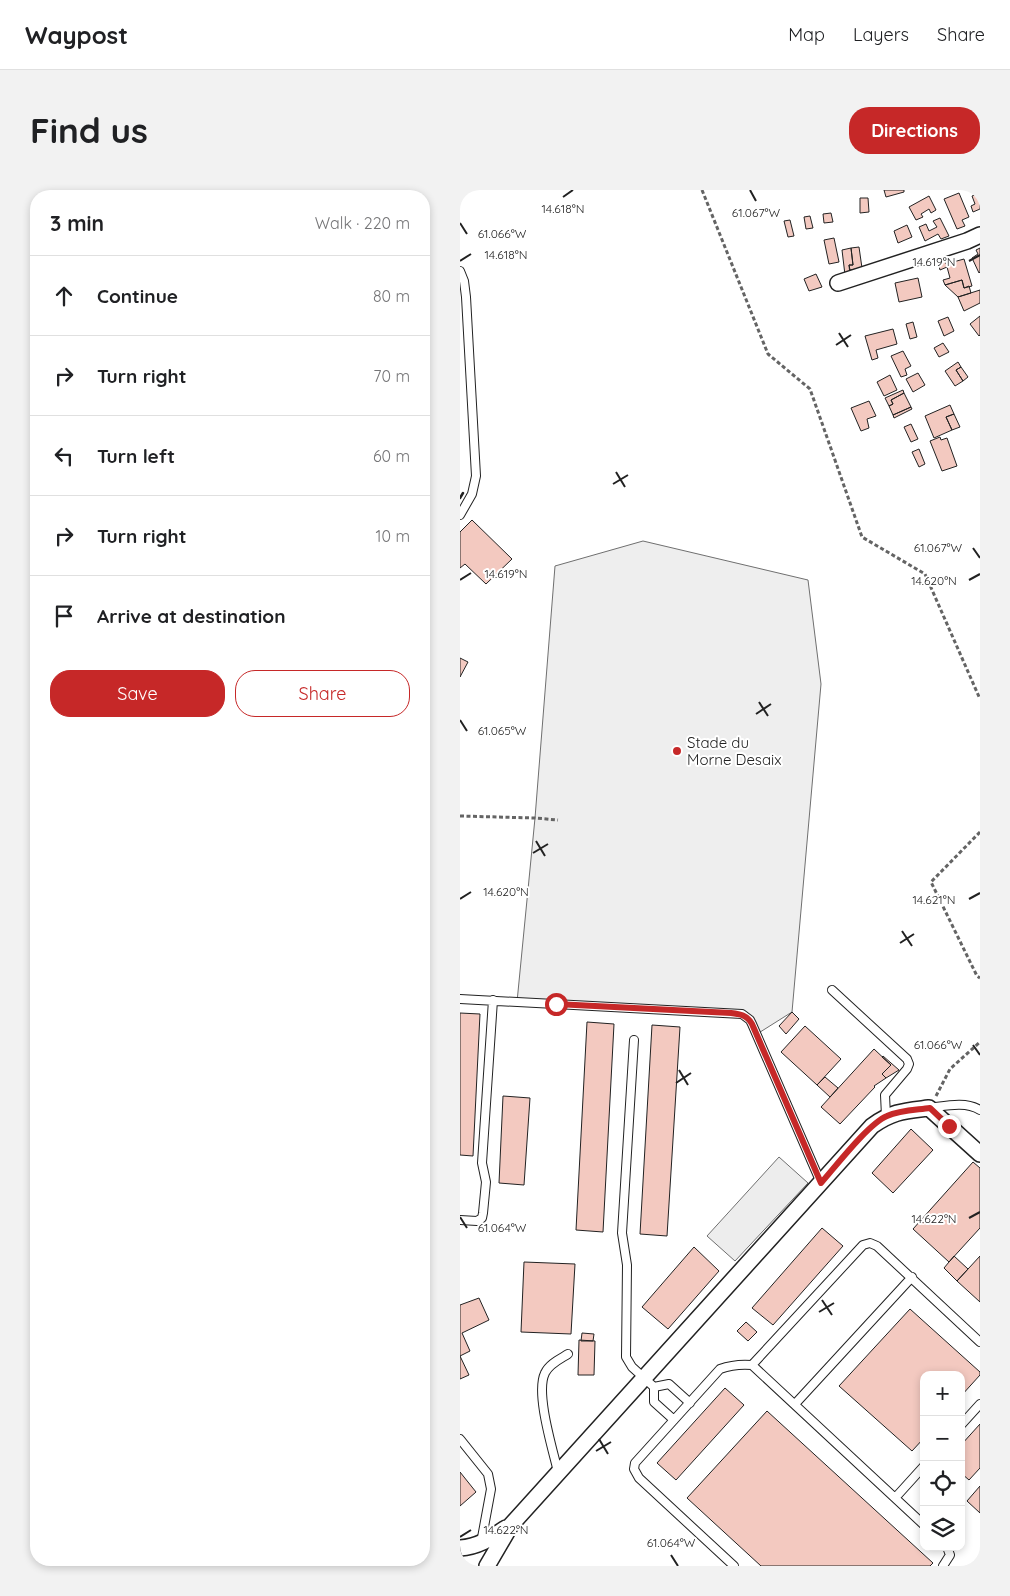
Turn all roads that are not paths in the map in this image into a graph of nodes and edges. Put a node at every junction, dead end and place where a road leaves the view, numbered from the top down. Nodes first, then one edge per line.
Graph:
1 (980, 235) edge
2 (460, 271) edge
3 (838, 283) dead end
4 (460, 515) edge
5 (832, 990) dead end
6 (460, 999) edge
7 (493, 1000) junction
8 (634, 1040) dead end
9 (930, 1108) junction
10 (980, 1110) edge
11 (886, 1116) junction
12 (980, 1154) edge
13 (821, 1183) junction
14 (460, 1220) edge
15 (912, 1277) junction
16 (980, 1342) edge
17 (568, 1354) dead end
18 (752, 1365) junction
19 (649, 1383) junction
20 (690, 1403) junction
21 (795, 1404) junction
22 (980, 1404) edge
23 (674, 1420) junction
24 (965, 1421) edge
25 (460, 1439) edge
26 (920, 1470) edge
27 (558, 1472) junction
28 (895, 1498) junction
29 (920, 1521) edge
30 (511, 1525) junction
31 (471, 1546) edge
32 (948, 1551) edge
33 (488, 1566) edge
34 (734, 1566) edge
35 (943, 1566) edge

1 - 3 street
2 - 4 lane
5 - 11 lane
6 - 7 lane
7 - 13 lane
7 - 14 lane
8 - 19 lane
9 - 10 lane
9 - 11 street
9 - 12 street
11 - 13 street
13 - 19 street
15 - 16 lane
15 - 18 lane
15 - 21 lane
17 - 27 lane
18 - 20 lane
18 - 21 lane
19 - 20 lane
19 - 23 lane
19 - 27 street
20 - 23 lane
21 - 28 lane
22 - 24 lane
23 - 34 lane
25 - 31 lane
26 - 28 lane
27 - 30 street
28 - 29 lane
30 - 31 street
30 - 33 street
31 - 33 street
32 - 35 lane

